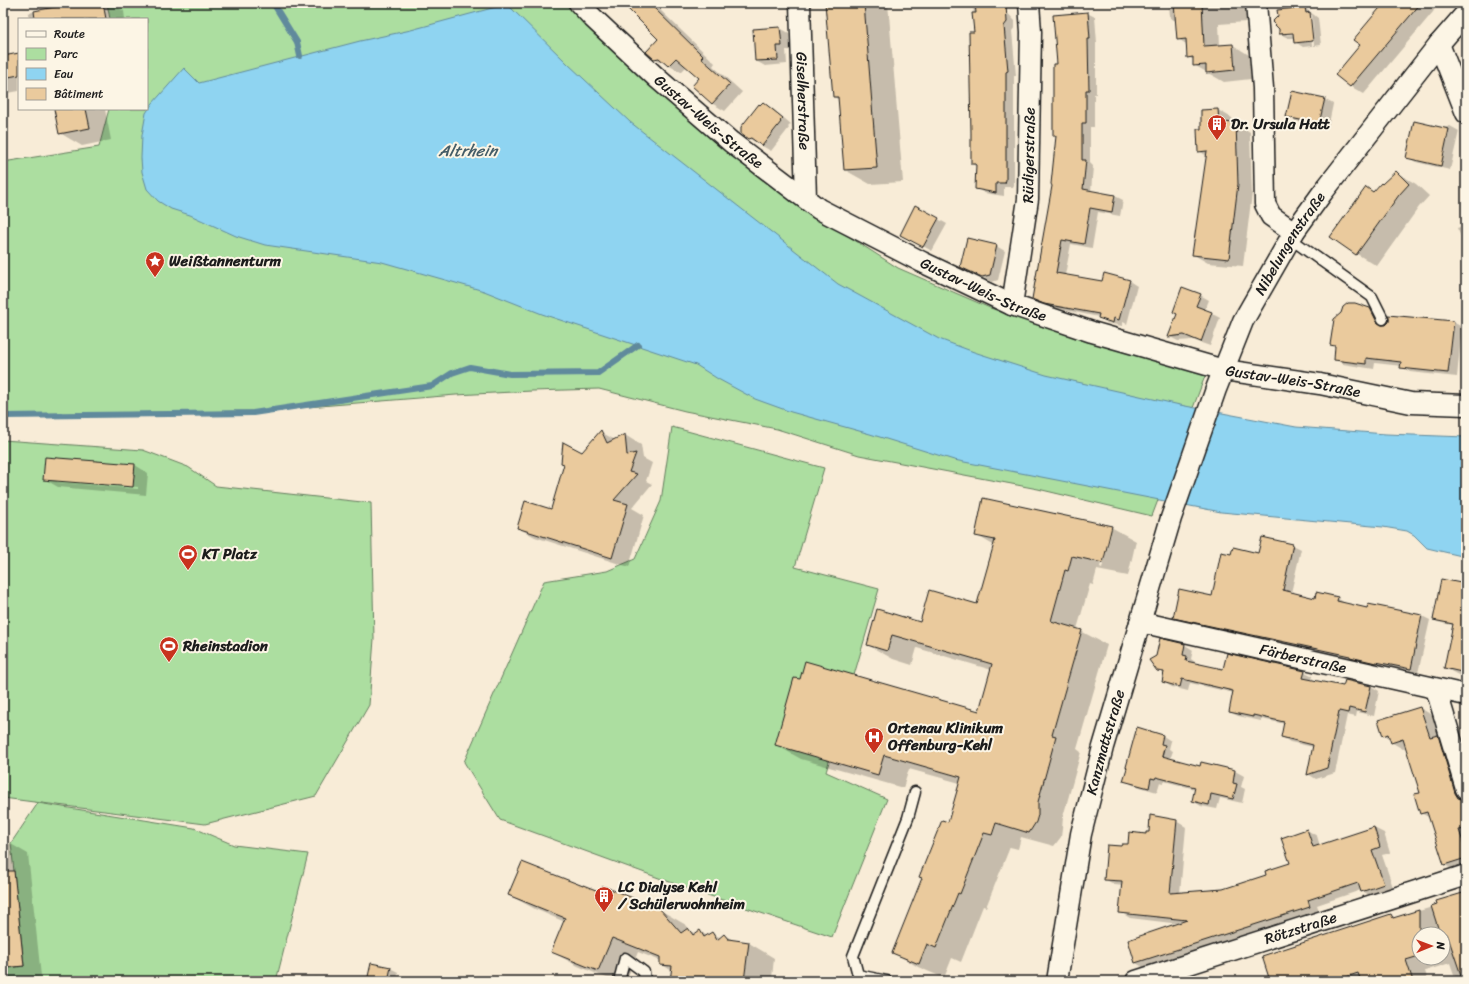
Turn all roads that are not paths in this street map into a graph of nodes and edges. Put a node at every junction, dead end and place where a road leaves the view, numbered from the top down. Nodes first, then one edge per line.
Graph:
1 (579, 3) edge
2 (800, 3) edge
3 (1029, 3) edge
4 (1256, 3) edge
5 (1466, 13) edge
6 (1439, 44) junction
7 (1466, 113) edge
8 (806, 198) junction
9 (1292, 235) junction
10 (1012, 305) junction
11 (1383, 319) dead end
12 (1224, 370) junction
13 (1466, 406) edge
14 (1174, 508) joint
15 (1140, 622) junction
16 (1436, 689) junction
17 (1466, 695) edge
18 (1466, 789) edge
19 (915, 792) dead end
20 (1466, 875) edge
21 (619, 981) edge
22 (645, 981) edge
23 (887, 981) edge
24 (1057, 981) edge
25 (1136, 981) edge

1 - 8 street, Gustav-Weis-Straße
2 - 8 street, Giselherstraße
3 - 10 street, Rüdigerstraße
4 - 9 street
5 - 6 street, Nibelungenstraße
6 - 7 street
6 - 9 street, Nibelungenstraße
8 - 10 street, Gustav-Weis-Straße
9 - 11 lane
9 - 12 street, Nibelungenstraße
10 - 12 street, Gustav-Weis-Straße
12 - 13 street, Gustav-Weis-Straße
12 - 14 street, Nibelungenstraße
14 - 15 street, Kanzmattstraße
15 - 16 street, Färberstraße
15 - 24 street, Kanzmattstraße
16 - 17 street, Färberstraße
16 - 18 street
19 - 23 lane
20 - 25 street, Rötzstraße
21 - 22 lane

